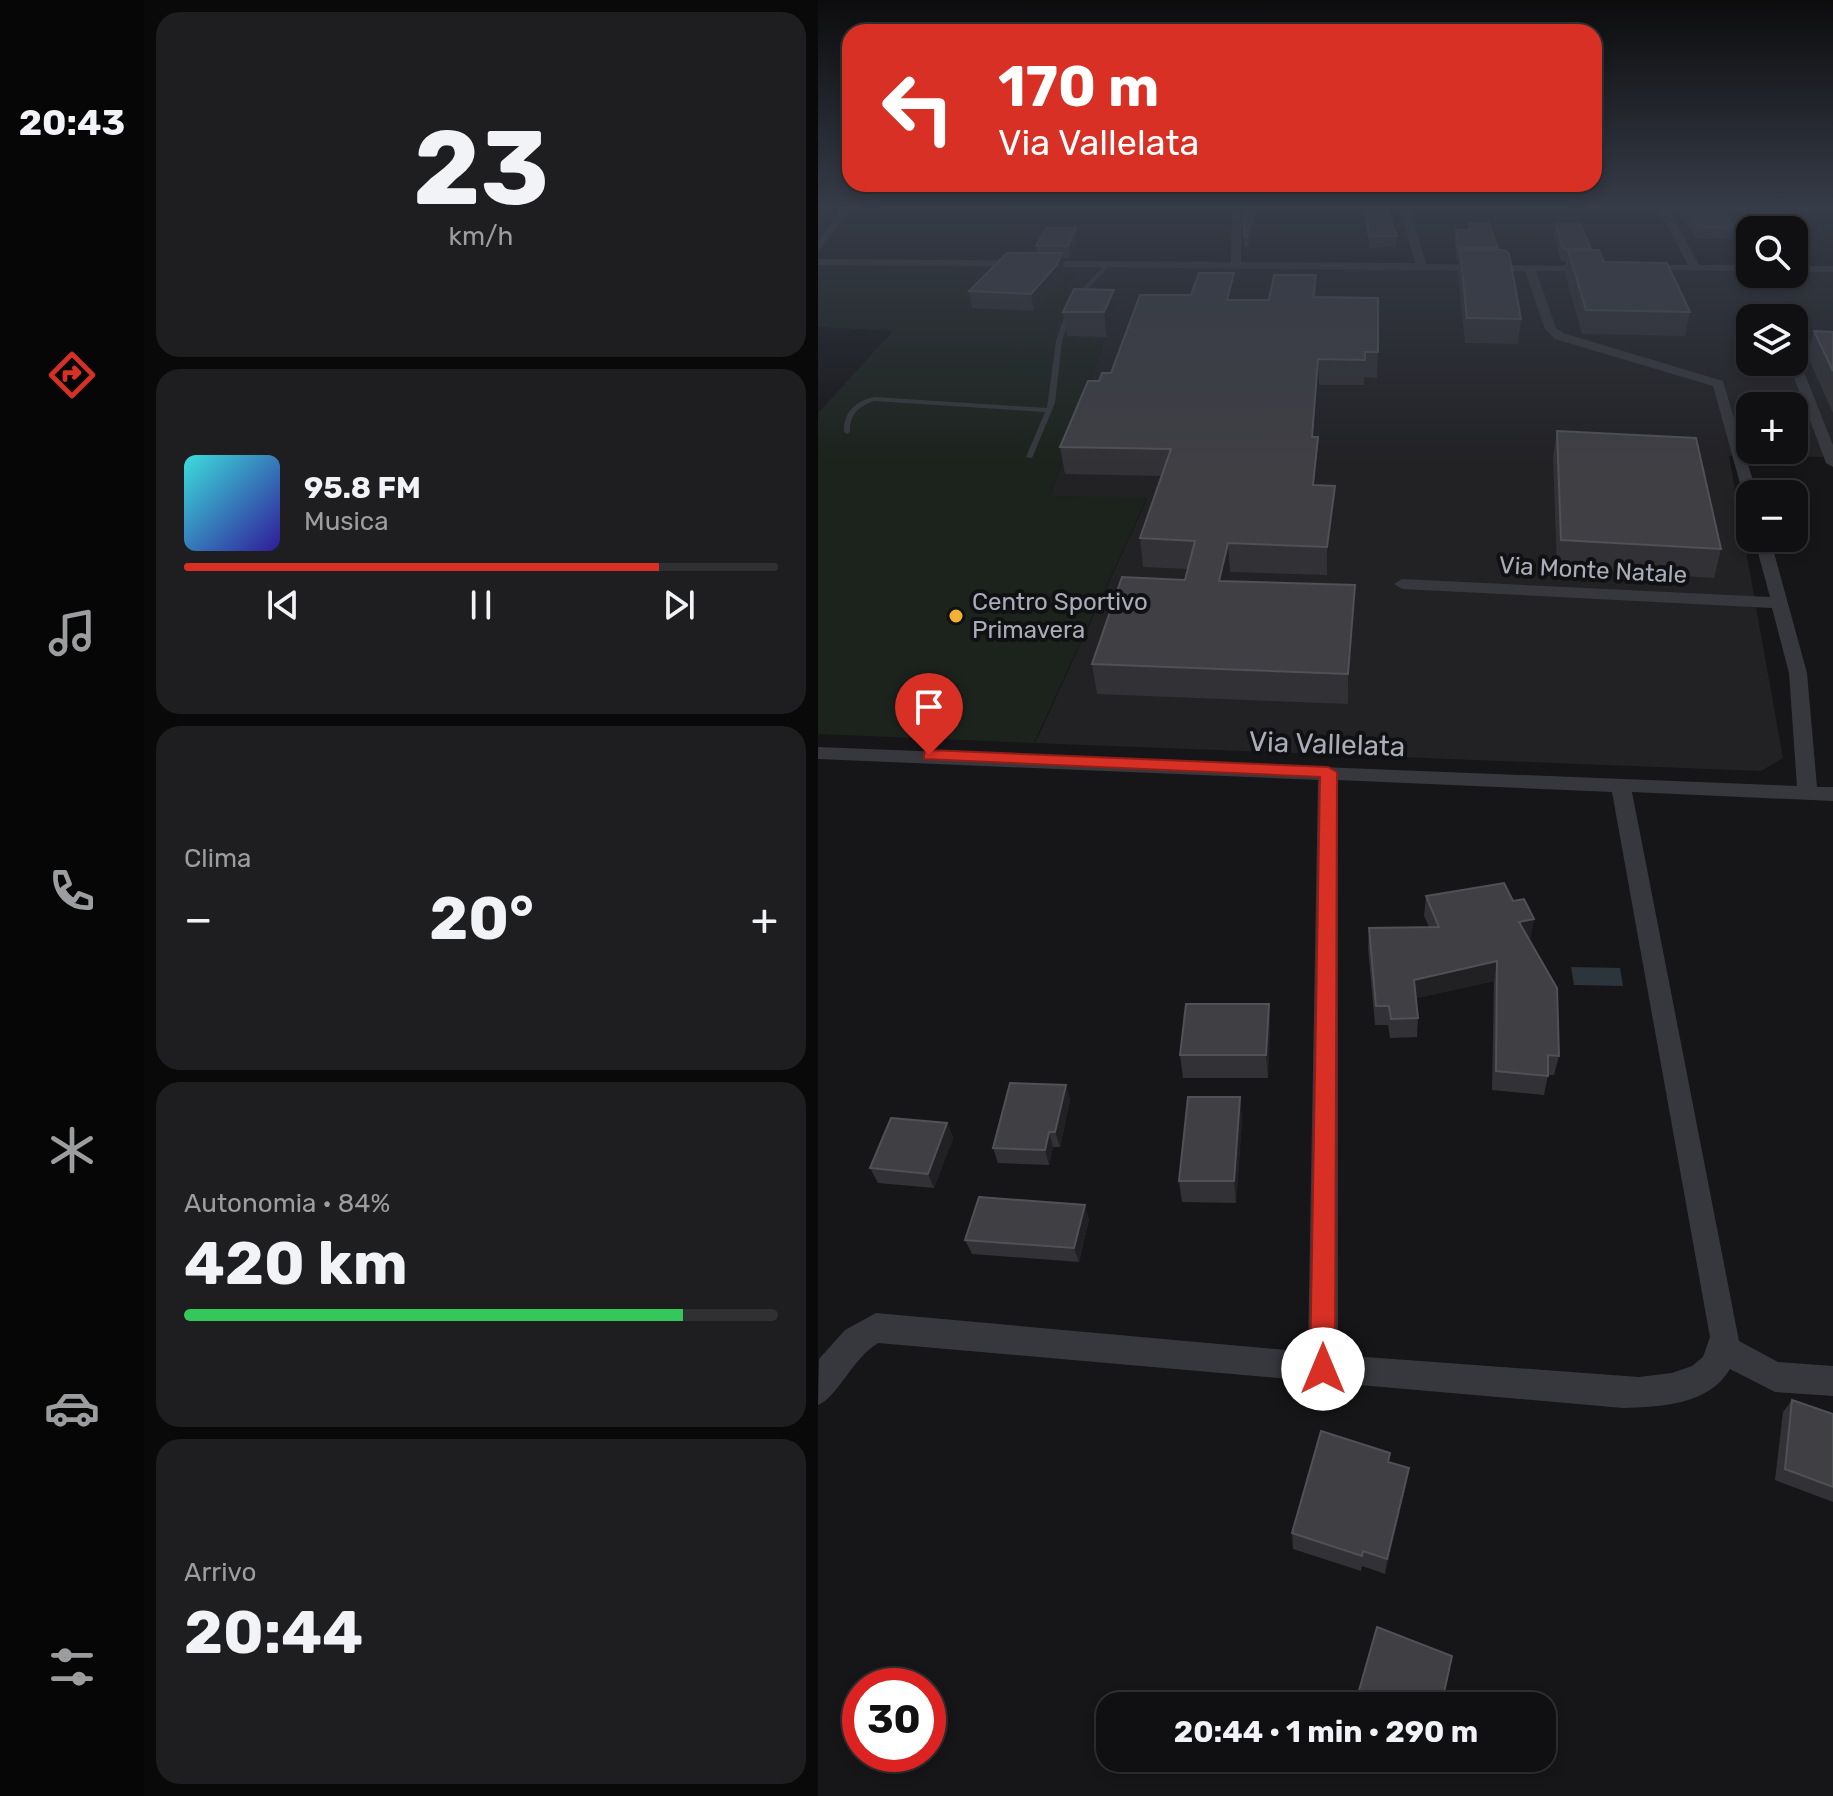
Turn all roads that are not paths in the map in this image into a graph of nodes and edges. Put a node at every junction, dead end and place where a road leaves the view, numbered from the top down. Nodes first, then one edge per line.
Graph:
1 (1080, 294) edge
2 (1539, 294) edge
3 (1833, 345) edge
4 (1808, 348) edge
5 (1799, 376) edge
6 (1050, 410) junction
7 (847, 432) dead end
8 (1030, 457) dead end
9 (1833, 463) edge
10 (1746, 480) edge
11 (1766, 552) edge
12 (1402, 584) dead end
13 (1780, 603) junction
14 (818, 753) edge
15 (1328, 772) junction
16 (1621, 785) junction
17 (1807, 792) junction
18 (1833, 794) edge
19 (1725, 1350) junction
20 (1323, 1369) junction
21 (1833, 1381) edge
22 (818, 1390) edge

1 - 6 lane
2 - 10 street
3 - 4 street
5 - 9 street
6 - 7 lane
6 - 8 lane
11 - 13 street
12 - 13 street, Via Monte Natale
13 - 17 street
14 - 15 street, Via Vallelata
15 - 16 street, Via Vallelata
15 - 20 street
16 - 17 street, Via Vallelata
16 - 19 street
17 - 18 street, Via Vallelata
19 - 20 street
19 - 21 street
20 - 22 street

